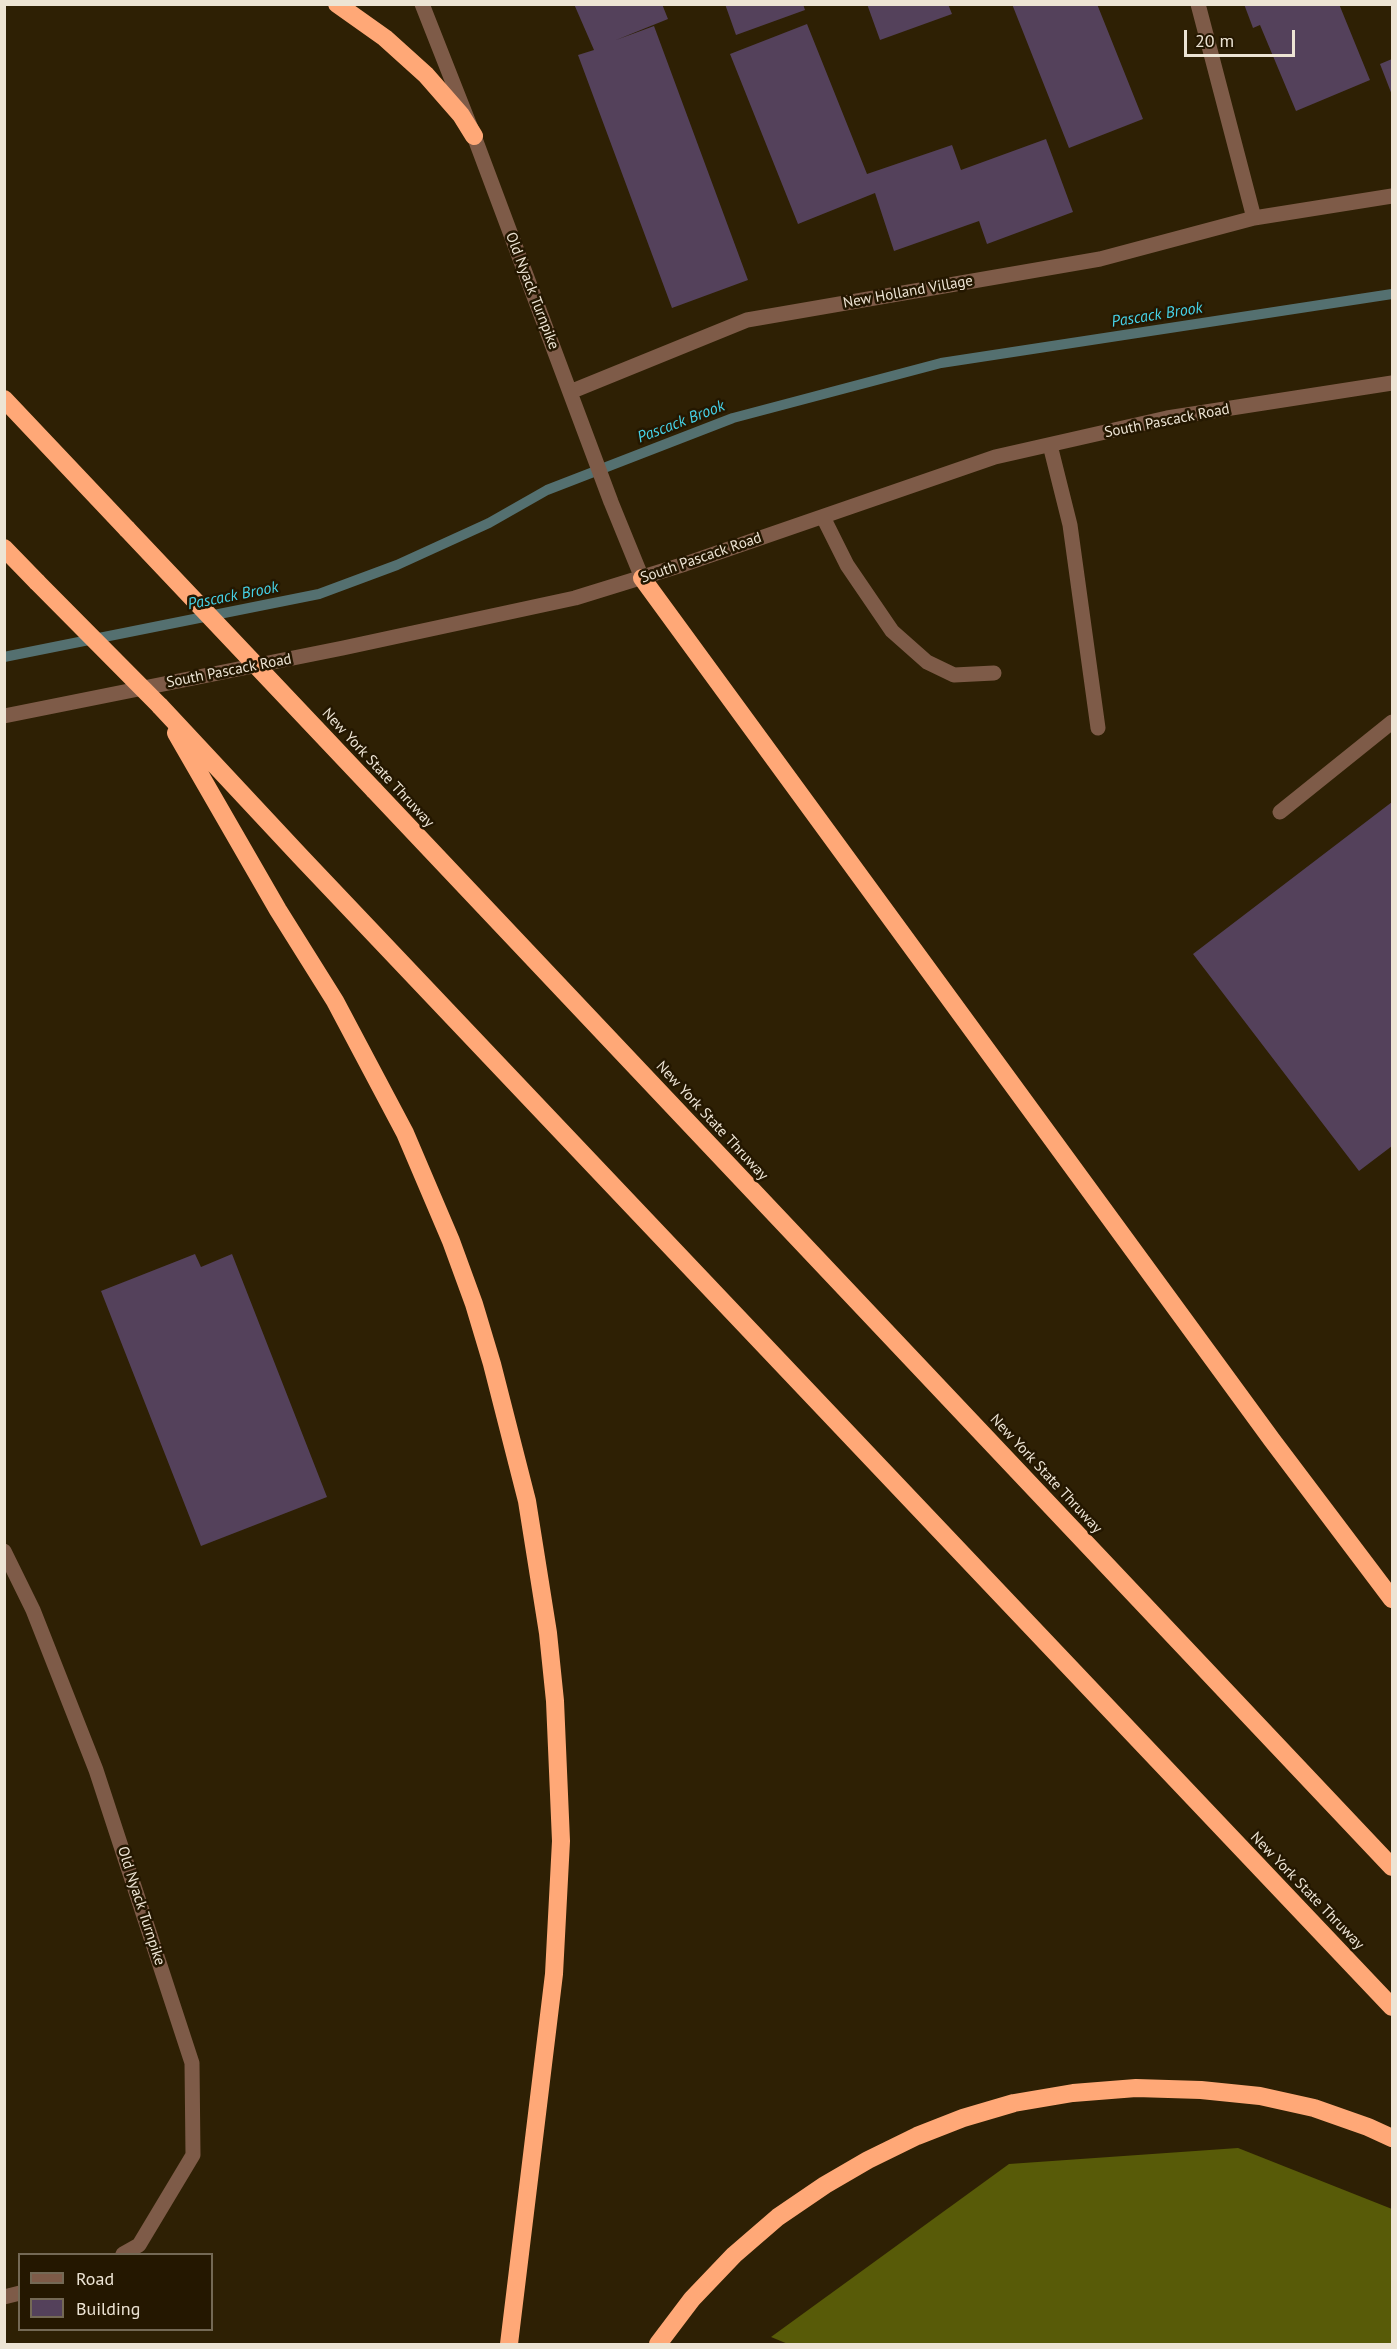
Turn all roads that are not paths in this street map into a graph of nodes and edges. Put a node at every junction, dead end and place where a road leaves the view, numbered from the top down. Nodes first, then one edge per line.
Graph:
1 (337, 4) edge
2 (422, 4) edge
3 (1198, 4) edge
4 (474, 136) junction
5 (1392, 196) edge
6 (1254, 218) junction
7 (1392, 383) edge
8 (570, 392) junction
9 (4, 399) edge
10 (1050, 445) junction
11 (823, 516) junction
12 (4, 548) edge
13 (642, 578) junction
14 (994, 673) dead end
15 (160, 706) junction
16 (4, 716) edge
17 (1392, 722) edge
18 (1098, 729) dead end
19 (1280, 812) dead end
20 (4, 1551) edge
21 (1392, 1599) edge
22 (1392, 1867) edge
23 (1392, 2007) edge
24 (1392, 2138) edge
25 (125, 2253) edge
26 (509, 2344) edge
27 (658, 2344) edge

1 - 4 highway
2 - 4 street, Old Nyack Turnpike
3 - 6 street
4 - 8 street, Old Nyack Turnpike
5 - 6 street, New Holland Village
6 - 8 street, New Holland Village
7 - 10 street, South Pascack Road
8 - 13 street, Old Nyack Turnpike
9 - 22 highway, New York State Thruway, bridge
10 - 11 street, South Pascack Road
10 - 18 street
11 - 13 street, South Pascack Road
11 - 14 street
12 - 15 highway, New York State Thruway, bridge
13 - 16 street, South Pascack Road
13 - 21 highway
15 - 23 highway, New York State Thruway
15 - 26 highway
17 - 19 street
20 - 25 street, Old Nyack Turnpike
24 - 27 highway

